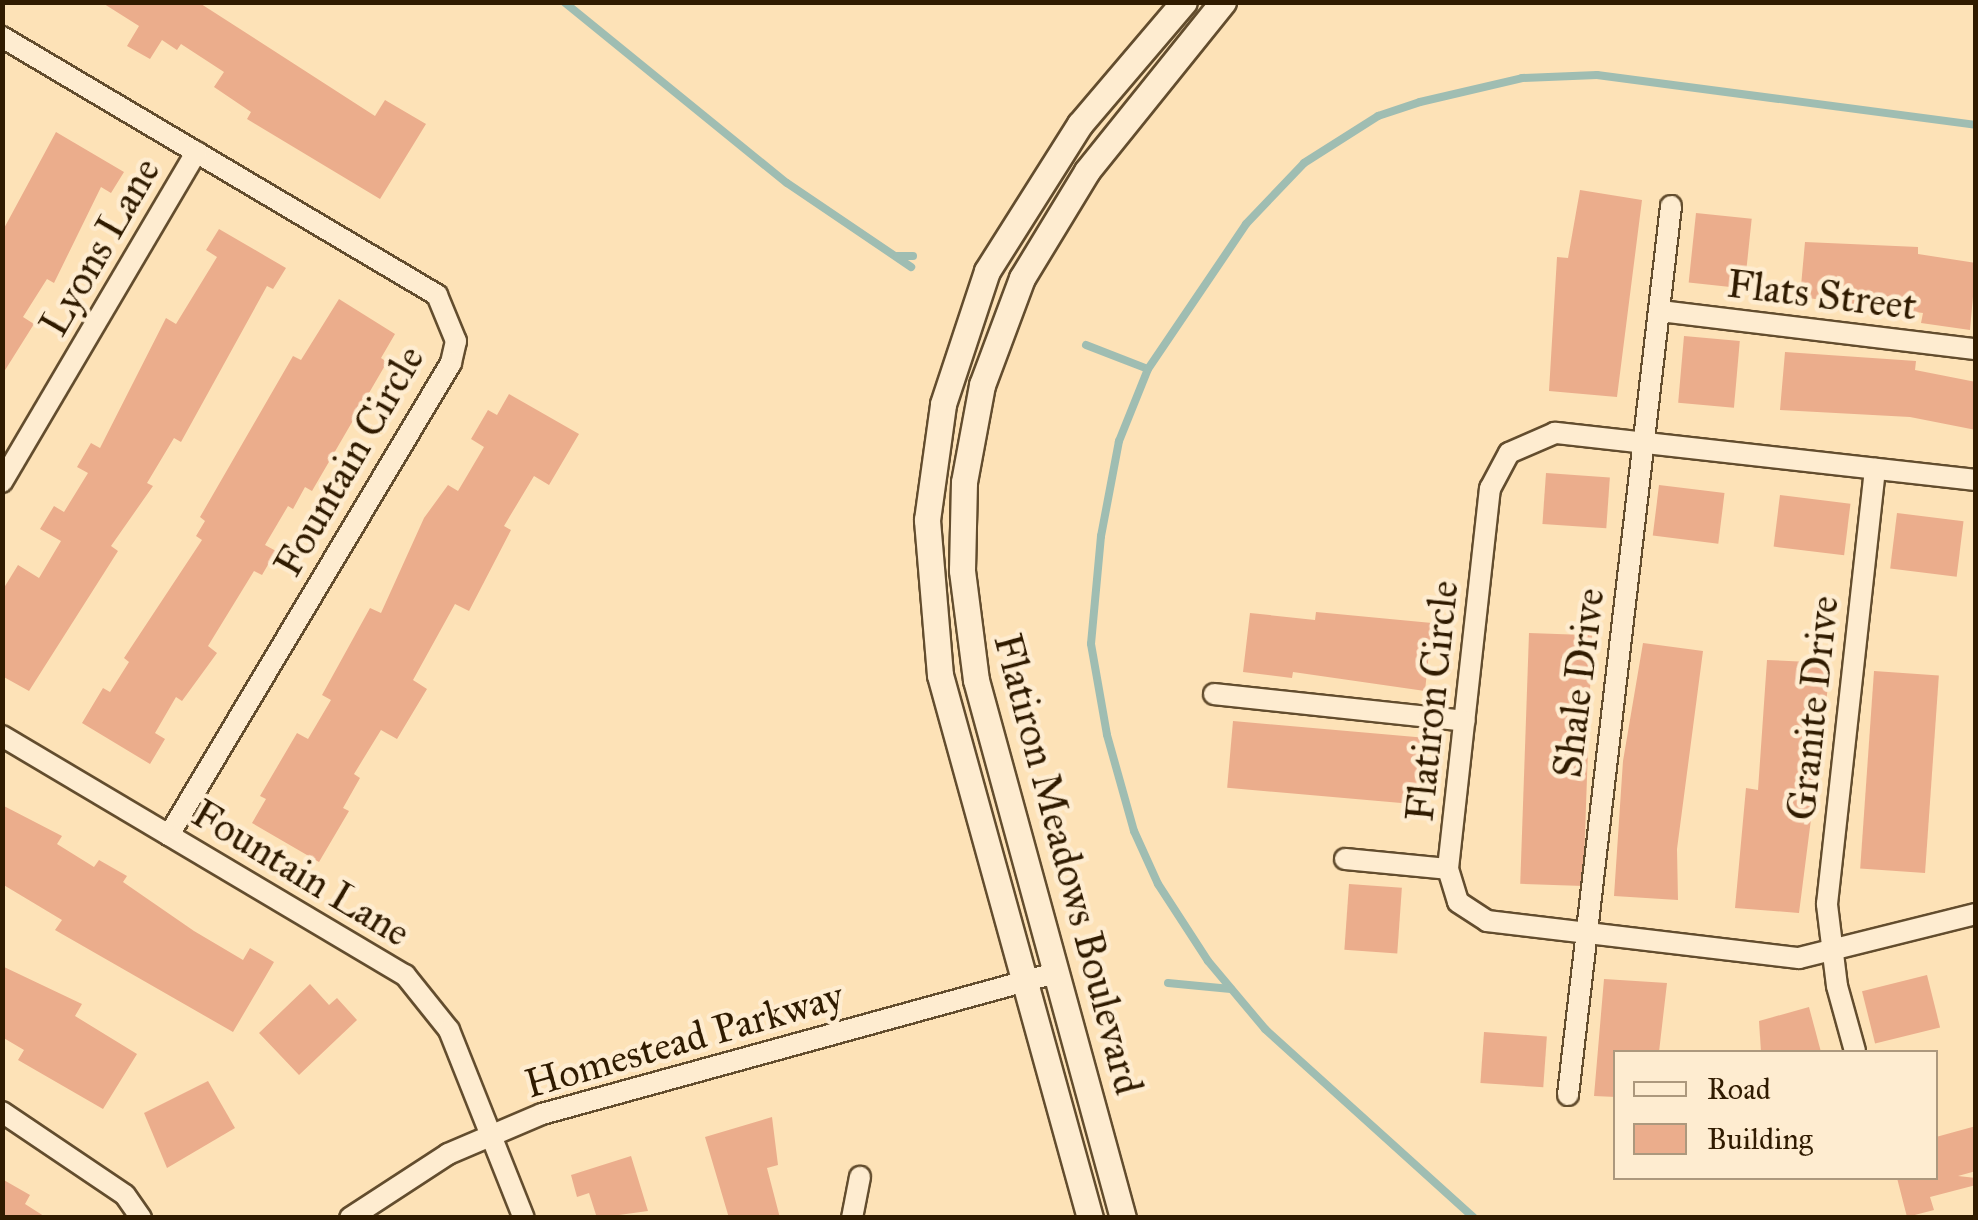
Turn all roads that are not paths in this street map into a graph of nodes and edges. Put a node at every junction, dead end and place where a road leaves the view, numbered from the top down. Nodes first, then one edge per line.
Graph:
1 (1184, 2) edge
2 (1223, 2) edge
3 (2, 37) edge
4 (196, 152) junction
5 (1671, 206) dead end
6 (1660, 311) junction
7 (1976, 348) edge
8 (1642, 442) junction
9 (1875, 469) junction
10 (1976, 480) edge
11 (2, 482) edge
12 (1214, 694) dead end
13 (1465, 721) junction
14 (2, 736) edge
15 (169, 835) junction
16 (1345, 859) dead end
17 (1448, 869) junction
18 (1976, 914) edge
19 (1586, 932) junction
20 (1833, 954) junction
21 (1055, 973) junction
22 (1024, 982) junction
23 (1854, 1050) edge
24 (1568, 1095) dead end
25 (2, 1112) edge
26 (494, 1135) junction
27 (860, 1177) dead end
28 (141, 1218) edge
29 (350, 1218) edge
30 (524, 1218) edge
31 (852, 1218) edge
32 (1090, 1218) edge
33 (1123, 1218) edge

1 - 22 street, Flatiron Meadows Boulevard
2 - 21 street, Flatiron Meadows Boulevard
3 - 4 street, Fountain Circle
4 - 11 street, Lyons Lane
4 - 15 street, Fountain Circle
5 - 6 street, Shale Drive
6 - 7 street, Flats Street
6 - 8 street, Shale Drive
8 - 9 street, Flatiron Circle
8 - 13 street, Flatiron Circle
8 - 19 street, Shale Drive
9 - 10 street, Flatiron Circle
9 - 20 street, Granite Drive
12 - 13 street
13 - 17 street, Flatiron Circle
14 - 15 street, Fountain Lane
15 - 26 street, Fountain Lane
16 - 17 street
17 - 19 street, Flatiron Circle
18 - 20 street, Flatiron Circle
19 - 20 street, Flatiron Circle
19 - 24 street, Shale Drive
20 - 23 street, Granite Drive
21 - 22 street, Homestead Parkway
21 - 33 street, Flatiron Meadows Boulevard
22 - 26 street, Homestead Parkway
22 - 32 street, Flatiron Meadows Boulevard
25 - 28 street
26 - 29 street, Homestead Parkway
26 - 30 street, Fountain Lane
27 - 31 street

